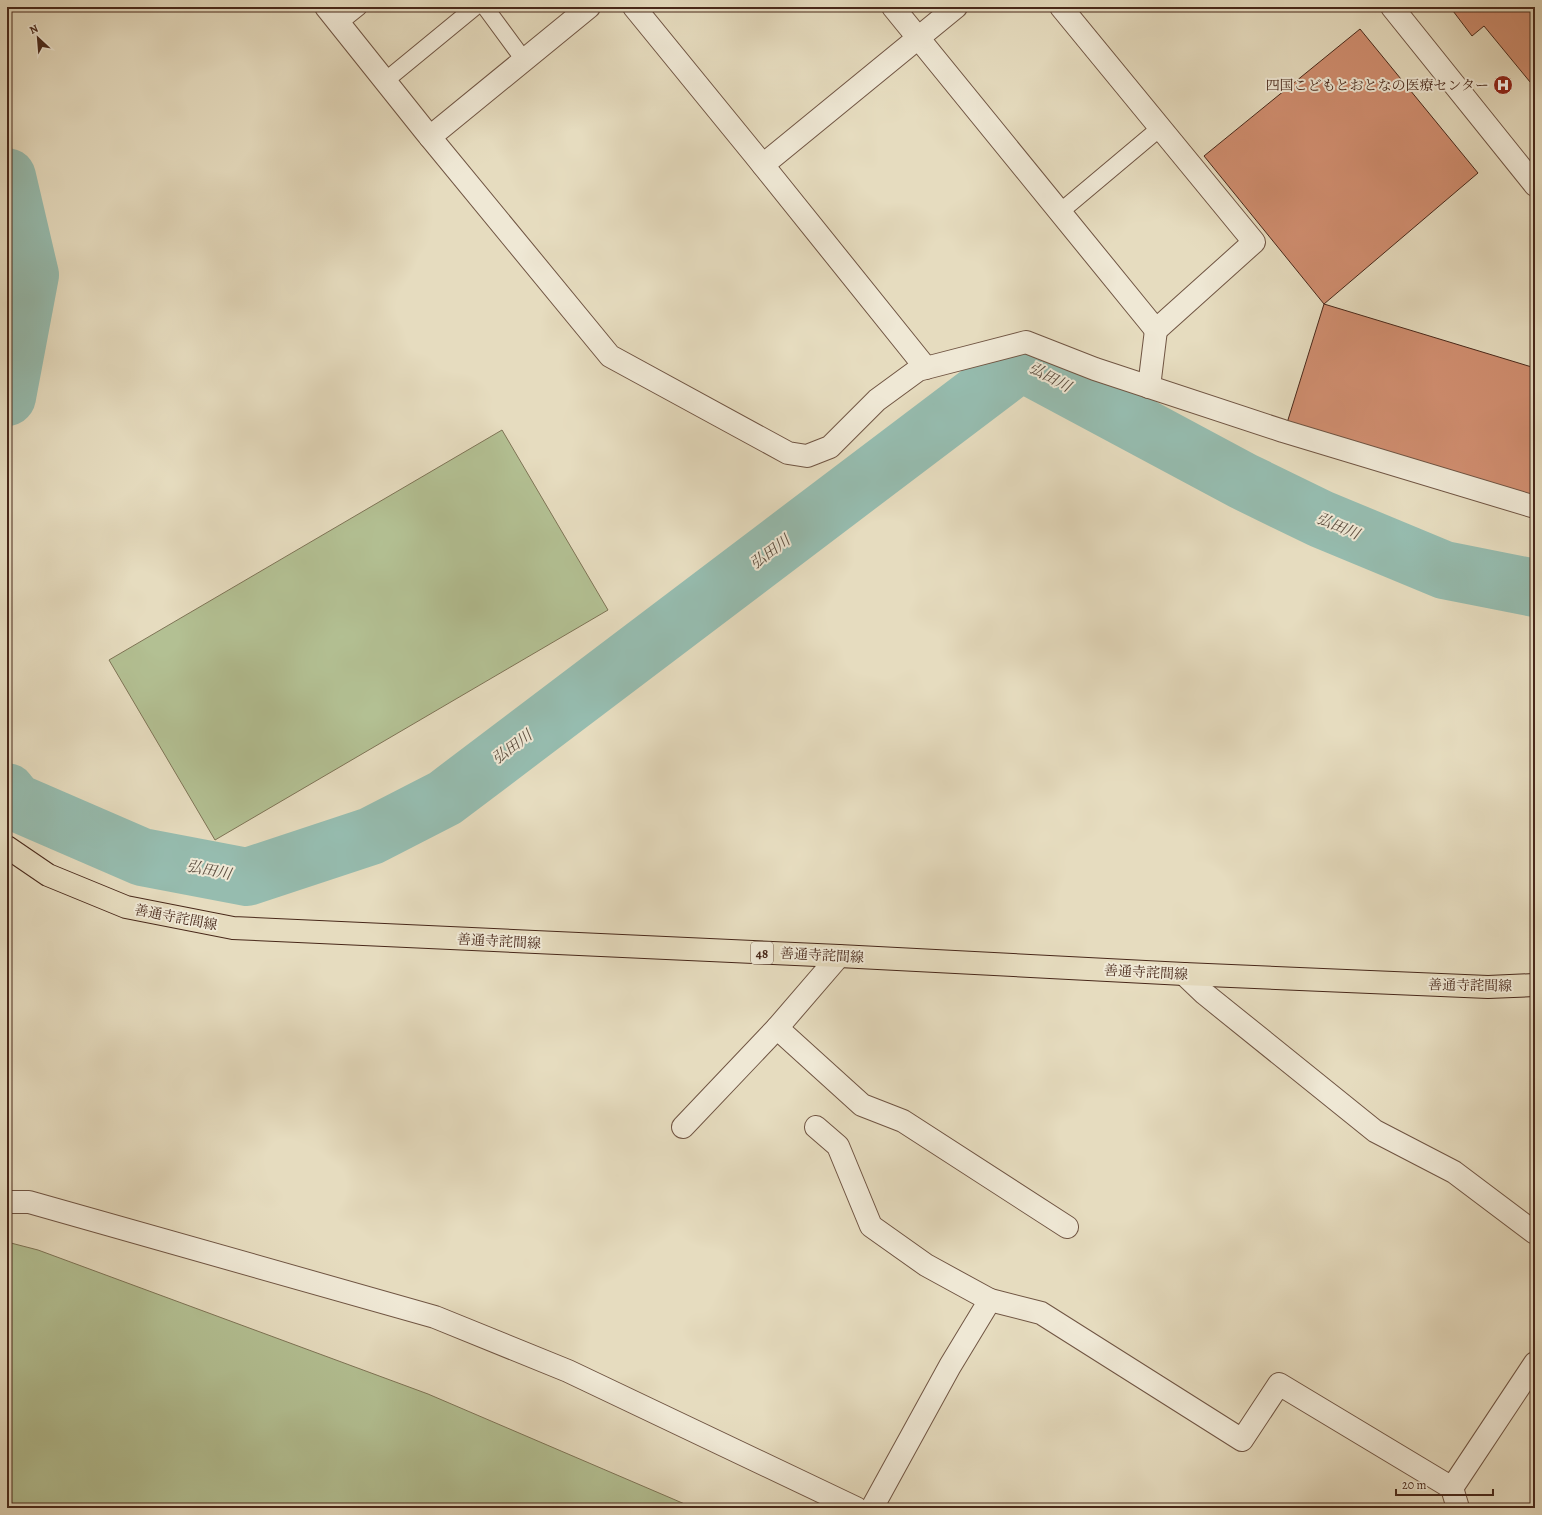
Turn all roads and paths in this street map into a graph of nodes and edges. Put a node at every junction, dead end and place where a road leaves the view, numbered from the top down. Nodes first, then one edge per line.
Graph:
1 (359, 7) edge
2 (474, 7) edge
3 (485, 7) edge
4 (589, 7) edge
5 (634, 7) edge
6 (893, 7) edge
7 (956, 7) edge
8 (1061, 7) edge
9 (1392, 7) edge
10 (332, 15) edge
11 (918, 38) junction
12 (524, 60) junction
13 (385, 81) junction
14 (1160, 128) junction
15 (430, 137) junction
16 (763, 165) junction
17 (1535, 185) edge
18 (1060, 212) junction
19 (1156, 330) junction
20 (926, 368) junction
21 (1149, 387) junction
22 (1535, 507) edge
23 (7, 846) edge
24 (839, 956) junction
25 (1184, 974) junction
26 (1535, 985) edge
27 (777, 1028) junction
28 (683, 1127) dead end
29 (816, 1127) dead end
30 (7, 1202) edge
31 (1067, 1227) dead end
32 (1535, 1233) edge
33 (990, 1300) junction
34 (1535, 1362) edge
35 (1455, 1498) edge
36 (856, 1508) edge
37 (872, 1508) edge

1 - 10 lane
2 - 13 lane
3 - 12 lane
4 - 12 street
5 - 16 street
6 - 11 street
7 - 11 street
8 - 14 street
9 - 17 street
10 - 13 street
11 - 16 street
11 - 18 street
12 - 15 street
13 - 15 street
14 - 18 lane
14 - 19 street
15 - 20 street
16 - 20 street
18 - 19 street
19 - 21 street
20 - 21 street
21 - 22 street
23 - 24 main road, 善通寺詫間線 / 48
24 - 25 main road, 善通寺詫間線 / 48
24 - 27 street
25 - 26 main road, 善通寺詫間線 / 48
25 - 32 street
27 - 28 street
27 - 31 street
29 - 33 street
30 - 36 street
33 - 35 street
33 - 37 street
34 - 35 street

